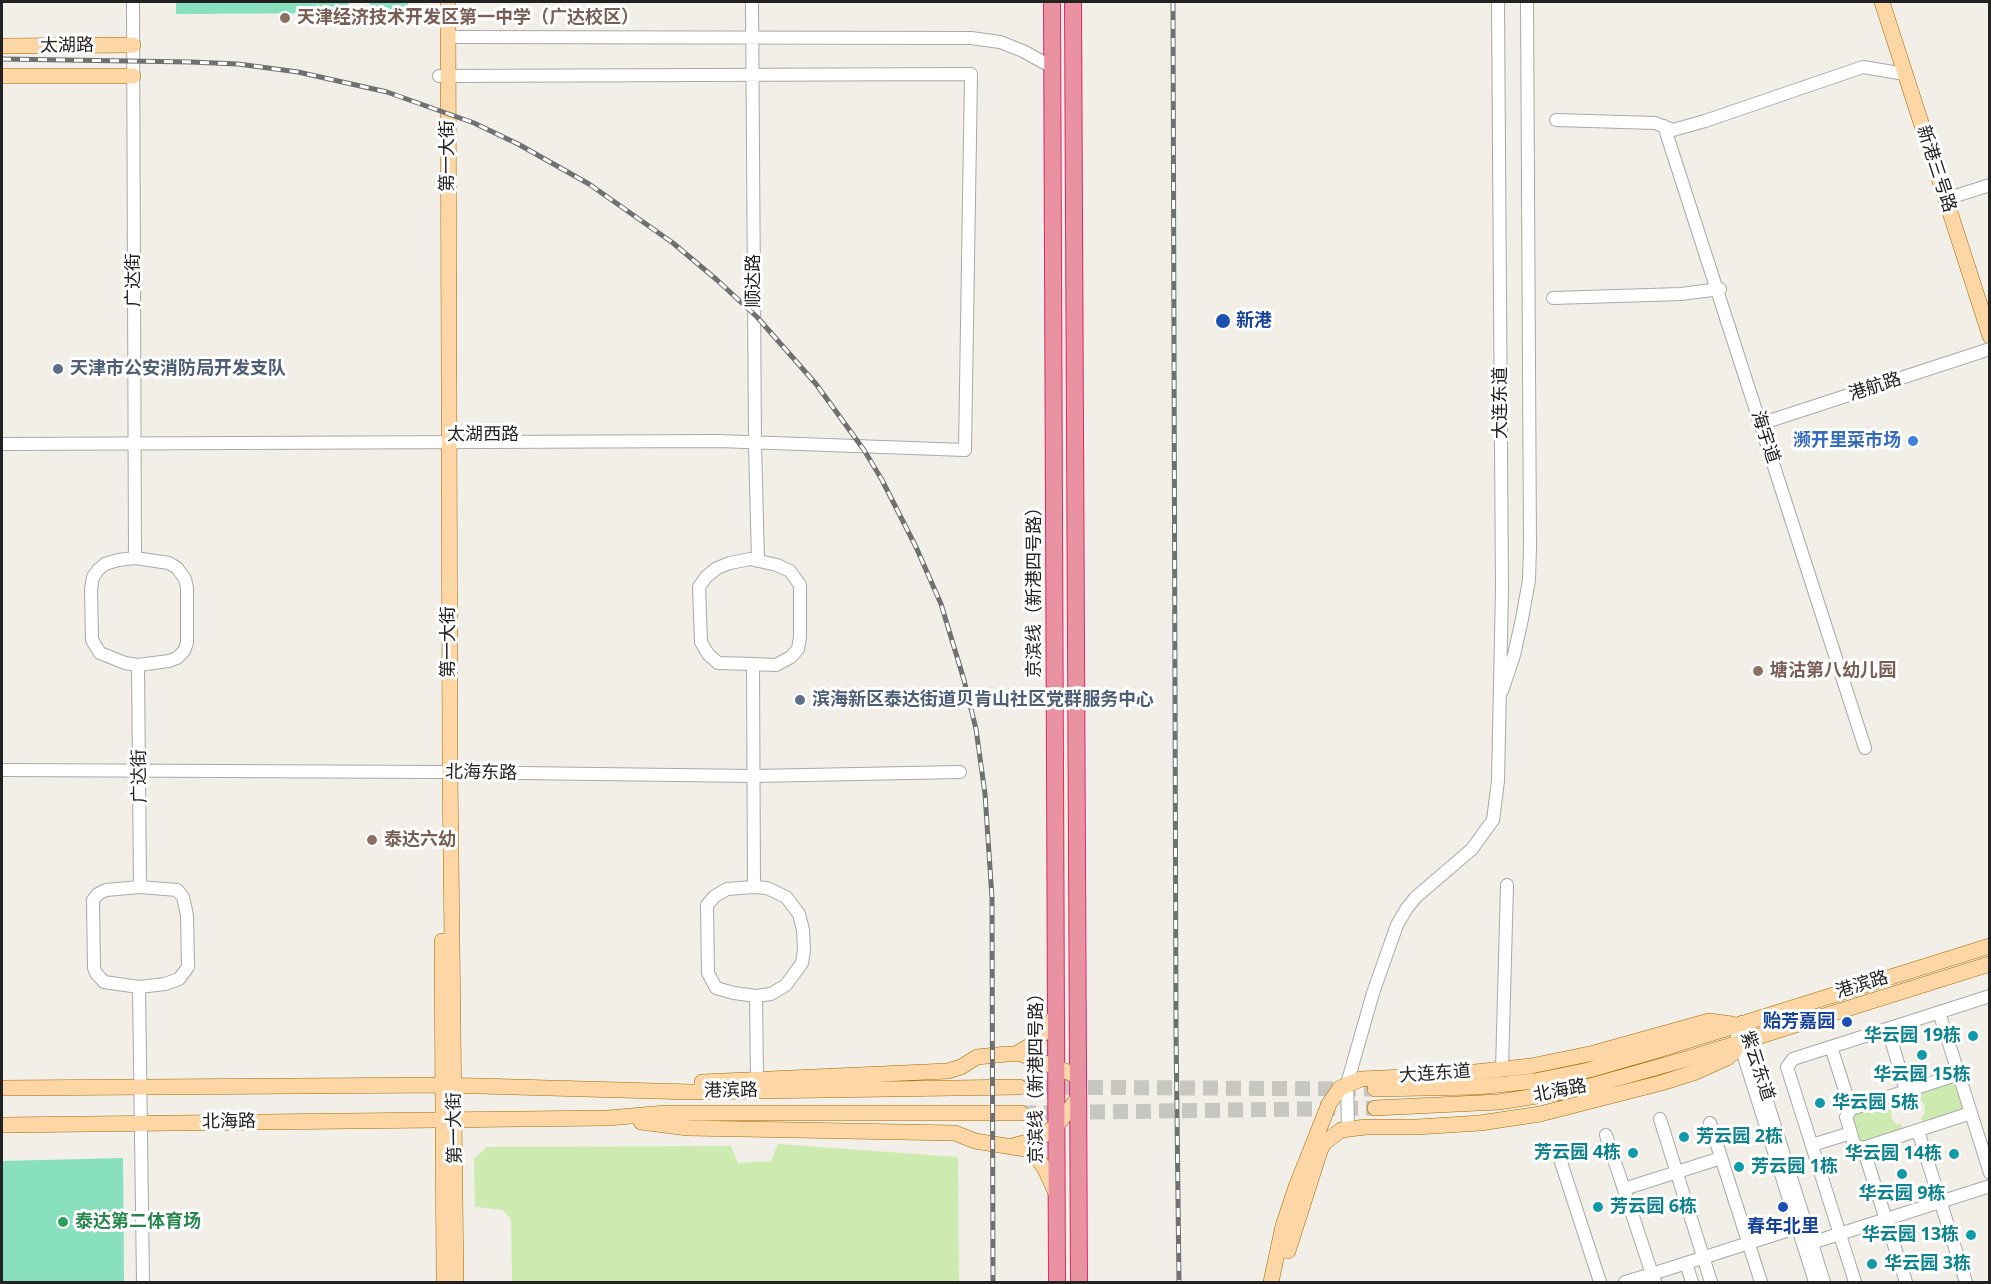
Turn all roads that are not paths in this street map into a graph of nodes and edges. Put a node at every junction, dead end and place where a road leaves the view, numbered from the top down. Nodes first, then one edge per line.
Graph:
1 (133, 2) edge
2 (439, 2) edge
3 (448, 2) edge
4 (747, 2) edge
5 (752, 2) edge
6 (1052, 2) edge
7 (1073, 2) edge
8 (1498, 2) edge
9 (1527, 2) edge
10 (1882, 2) edge
11 (1891, 2) edge
12 (448, 37) junction
13 (750, 38) junction
14 (133, 45) junction
15 (2, 46) edge
16 (1052, 67) junction
17 (750, 74) junction
18 (1905, 74) junction
19 (2, 76) edge
20 (133, 76) junction
21 (443, 76) junction
22 (1556, 120) dead end
23 (1666, 127) junction
24 (1989, 185) edge
25 (1950, 198) junction
26 (1719, 290) junction
27 (1553, 298) dead end
28 (1989, 310) edge
29 (1989, 336) edge
30 (1989, 349) edge
31 (1989, 355) edge
32 (1763, 426) junction
33 (2, 436) edge
34 (444, 438) junction
35 (752, 439) junction
36 (135, 440) junction
37 (2, 444) edge
38 (135, 558) junction
39 (754, 560) junction
40 (753, 664) junction
41 (138, 665) junction
42 (1498, 703) junction
43 (1867, 748) dead end
44 (2, 770) edge
45 (140, 770) junction
46 (446, 772) junction
47 (960, 772) dead end
48 (754, 776) junction
49 (1507, 885) dead end
50 (140, 887) junction
51 (754, 887) junction
52 (1989, 946) edge
53 (1989, 964) edge
54 (139, 987) junction
55 (756, 996) junction
56 (1989, 996) edge
57 (1940, 1012) junction
58 (1056, 1015) junction
59 (1738, 1023) junction
60 (1888, 1029) junction
61 (1744, 1040) junction
62 (1831, 1047) junction
63 (1016, 1054) junction
64 (1056, 1067) junction
65 (1502, 1069) junction
66 (1959, 1074) junction
67 (1078, 1076) junction
68 (757, 1078) junction
69 (449, 1085) junction
70 (1344, 1086) junction
71 (2, 1088) edge
72 (142, 1088) junction
73 (611, 1088) junction
74 (1019, 1088) tunnel mouth
75 (1375, 1089) tunnel mouth
76 (1906, 1091) junction
77 (1078, 1098) junction
78 (1375, 1108) tunnel mouth
79 (1851, 1109) junction
80 (1020, 1113) tunnel mouth
81 (1971, 1113) junction
82 (608, 1118) junction
83 (450, 1119) junction
84 (1660, 1119) dead end
85 (142, 1123) junction
86 (1710, 1123) dead end
87 (2, 1125) edge
88 (1057, 1125) junction
89 (1344, 1129) junction
90 (1918, 1131) junction
91 (1851, 1133) junction
92 (1606, 1135) dead end
93 (1812, 1145) junction
94 (1006, 1146) junction
95 (1863, 1148) junction
96 (1558, 1153) dead end
97 (1721, 1158) junction
98 (1677, 1172) junction
99 (1989, 1173) edge
100 (1989, 1186) edge
101 (1624, 1189) junction
102 (1056, 1193) junction
103 (1941, 1202) junction
104 (1887, 1220) junction
105 (1802, 1226) junction
106 (1835, 1236) junction
107 (1749, 1244) junction
108 (1808, 1245) junction
109 (1703, 1258) junction
110 (1686, 1263) junction
111 (1654, 1278) edge
112 (143, 1282) edge
113 (444, 1282) edge
114 (456, 1282) edge
115 (1057, 1282) edge
116 (1079, 1282) edge
117 (1271, 1282) edge
118 (1280, 1282) edge
119 (1600, 1282) edge
120 (1625, 1282) edge
121 (1692, 1282) edge
122 (1711, 1282) edge
123 (1761, 1282) edge
124 (1815, 1282) edge
125 (1824, 1282) edge
126 (1855, 1282) edge
127 (1906, 1282) edge
128 (1966, 1282) edge

1 - 14 street, 广达街
2 - 21 main road, 第一大街
3 - 12 main road, 第一大街
4 - 13 street, 顺达路
5 - 13 street, 顺达路
6 - 16 highway, 京滨线（新港四号路）
7 - 67 highway
8 - 42 street, 大连东道
9 - 42 street
10 - 18 main road, 新港三号路
11 - 25 main road, 新港三号路
12 - 13 street
12 - 21 main road, 第一大街
13 - 16 street
13 - 17 street, 顺达路
14 - 15 main road, 太湖路
14 - 20 street, 广达街
16 - 58 highway, 京滨线（新港四号路）
17 - 21 street
17 - 35 street, 顺达路
17 - 35 street, 太湖西路
18 - 23 street
18 - 25 main road, 新港三号路
19 - 20 main road, 太湖路
20 - 36 street, 广达街
21 - 34 main road, 第一大街
22 - 23 street
23 - 26 street, 海宇道
24 - 25 street
25 - 28 main road, 新港三号路
25 - 29 main road, 新港三号路
26 - 27 street
26 - 32 street, 海宇道
30 - 32 street, 港航路
31 - 32 street, 港航路
32 - 43 street, 海宇道
33 - 36 street, 太湖西路
34 - 35 street, 太湖西路
34 - 36 street, 太湖西路
34 - 46 main road, 第一大街
35 - 39 street, 顺达路
36 - 37 street, 太湖西路
36 - 38 street, 广达街
38 - 41 street
38 - 41 street
39 - 40 street
39 - 40 street
40 - 48 street
41 - 45 street, 广达街
42 - 70 street, 大连东道
44 - 45 street, 北海东路
45 - 46 street, 北海东路
45 - 50 street, 广达街
46 - 48 street, 北海东路
46 - 69 main road, 第一大街
47 - 48 street, 北海东路
48 - 51 street
49 - 65 street
50 - 54 street
50 - 54 street
51 - 55 street
51 - 55 street
52 - 59 main road, 港滨路
53 - 61 main road, 港滨路
54 - 72 street
55 - 68 street
56 - 57 street
57 - 60 street
57 - 66 street
58 - 63 main road
58 - 64 highway, 京滨线（新港四号路）
59 - 61 street, 紫云东道
59 - 65 main road, 大连东道
59 - 75 main road, 北海路
60 - 62 street
60 - 76 street
61 - 78 main road, 北海路
61 - 89 main road
61 - 105 street, 紫云东道
62 - 79 street
62 - 93 street
63 - 64 main road
63 - 68 main road
64 - 67 main road
64 - 88 highway, 京滨线（新港四号路）
65 - 70 main road, 大连东道
66 - 76 street
66 - 81 street
67 - 77 highway
68 - 73 main road
69 - 72 main road, 北海路
69 - 73 main road, 港滨路
69 - 83 main road, 第一大街
70 - 89 street, 大连东道
70 - 117 main road
71 - 72 main road, 北海路
72 - 85 street
73 - 74 main road, 港滨路
76 - 79 street
77 - 88 main road
77 - 116 highway
79 - 91 street
80 - 82 main road
81 - 90 street
81 - 99 street
82 - 83 main road, 北海路
82 - 94 main road
83 - 85 main road, 北海路
83 - 113 main road, 第一大街
83 - 114 main road, 第一大街
84 - 98 street
85 - 87 main road, 北海路
85 - 112 street
86 - 97 street
88 - 94 main road
88 - 102 highway, 京滨线（新港四号路）
89 - 118 main road
90 - 95 street
90 - 103 street
91 - 93 street
91 - 95 street
92 - 101 street
93 - 106 street
94 - 102 main road
95 - 104 street
96 - 119 street
97 - 98 street
97 - 107 street
98 - 101 street
98 - 109 street
100 - 103 street
101 - 111 street
102 - 115 highway, 京滨线（新港四号路）
103 - 104 street
103 - 128 street
104 - 106 street
104 - 127 street
105 - 107 street
105 - 108 street, 紫云东道
106 - 108 street
106 - 126 street
107 - 109 street
107 - 123 street
108 - 124 street, 紫云东道
108 - 125 street, 紫云东道
109 - 110 street
109 - 122 street
110 - 111 street
110 - 121 street
111 - 120 street

